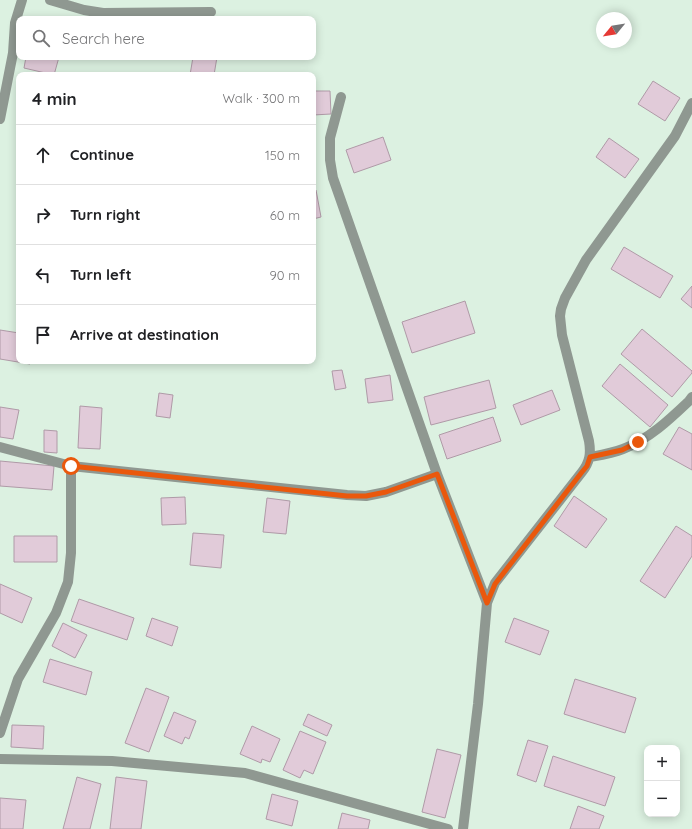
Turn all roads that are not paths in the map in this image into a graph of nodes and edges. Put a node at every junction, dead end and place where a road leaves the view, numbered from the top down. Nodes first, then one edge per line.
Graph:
1 (22, 0) edge
2 (50, 0) edge
3 (211, 12) dead end
4 (17, 16) edge
5 (16, 20) edge
6 (341, 97) dead end
7 (692, 104) edge
8 (0, 119) edge
9 (692, 397) edge
10 (0, 447) edge
11 (590, 457) junction
12 (71, 466) junction
13 (437, 474) junction
14 (487, 603) junction
15 (0, 733) edge
16 (0, 759) edge
17 (448, 829) edge
18 (463, 829) edge

1 - 4 street
2 - 3 street
5 - 8 street
6 - 13 street
7 - 11 street
9 - 11 street
10 - 12 street
11 - 14 street
12 - 13 street
12 - 15 street
13 - 14 street
14 - 18 street
16 - 17 street

